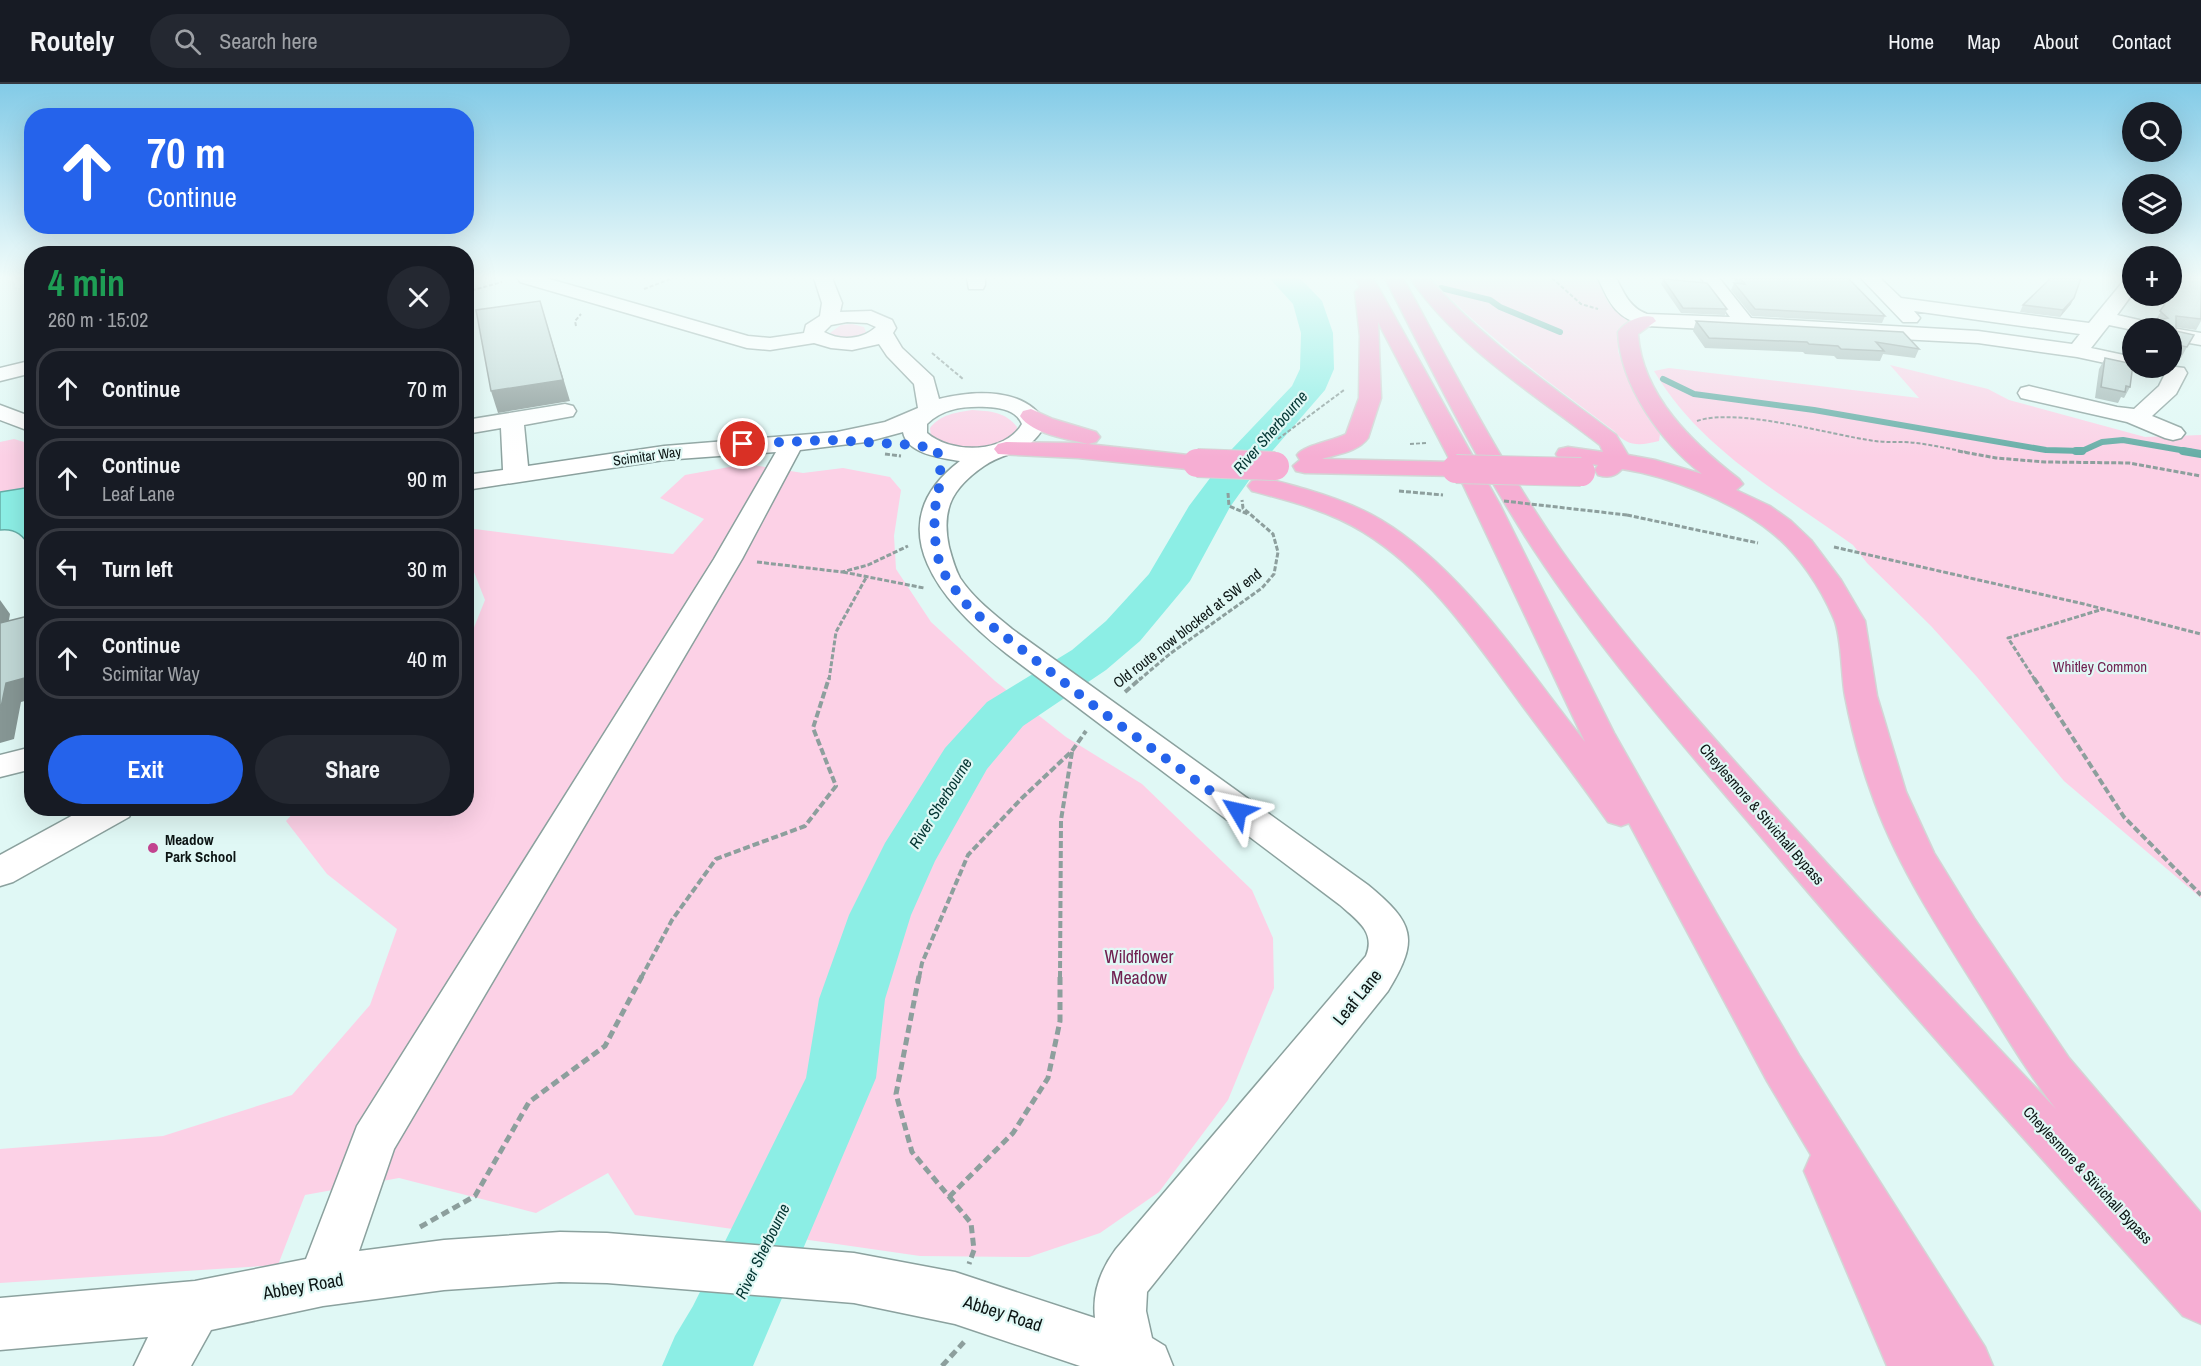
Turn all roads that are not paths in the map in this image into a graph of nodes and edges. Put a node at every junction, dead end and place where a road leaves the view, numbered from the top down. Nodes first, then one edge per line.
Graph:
1 (733, 338) edge
2 (811, 338) edge
3 (819, 338) edge
4 (869, 338) edge
5 (886, 338) edge
6 (1370, 338) edge
7 (1396, 338) edge
8 (1427, 338) edge
9 (1476, 338) edge
10 (1628, 338) edge
11 (1986, 338) edge
12 (2088, 338) edge
13 (857, 342) junction
14 (2077, 351) junction
15 (894, 352) junction
16 (2122, 361) edge
17 (24, 368) edge
18 (0, 375) edge
19 (2180, 378) edge
20 (925, 382) junction
21 (2029, 393) dead end
22 (974, 400) junction
23 (565, 411) dead end
24 (0, 412) edge
25 (925, 413) junction
26 (1031, 416) junction
27 (2133, 416) junction
28 (512, 420) junction
29 (24, 421) edge
30 (474, 426) edge
31 (2173, 433) dead end
32 (828, 440) junction
33 (793, 442) junction
34 (933, 448) junction
35 (998, 450) junction
36 (1309, 455) junction
37 (1197, 460) junction
38 (1616, 460) junction
39 (1450, 462) junction
40 (1267, 468) junction
41 (516, 475) junction
42 (474, 482) edge
43 (938, 500) junction
44 (1773, 520) junction
45 (24, 760) edge
46 (0, 766) edge
47 (102, 816) edge
48 (0, 872) edge
49 (1702, 924) junction
50 (1960, 928) junction
51 (1783, 1068) junction
52 (2201, 1215) edge
53 (2201, 1251) edge
54 (323, 1281) junction
55 (2201, 1298) edge
56 (195, 1307) junction
57 (0, 1324) edge
58 (1140, 1361) edge
59 (160, 1366) edge
60 (1914, 1366) edge
61 (1966, 1366) edge

1 - 2 street
3 - 13 street
4 - 13 street
5 - 15 street
6 - 36 highway
7 - 49 highway
8 - 55 highway, Cheylesmore & Stivichall Bypass
9 - 38 highway
10 - 44 highway
11 - 14 street
12 - 14 street
13 - 15 street
14 - 16 street
15 - 20 street
17 - 18 street
19 - 27 street
20 - 22 street
20 - 25 street
21 - 27 street
22 - 25 street
22 - 26 street
23 - 28 street
24 - 29 street
25 - 32 street
25 - 34 street
26 - 35 street
26 - 37 highway
27 - 31 street
28 - 30 street
28 - 41 street
32 - 33 street, Scimitar Way
32 - 34 street
33 - 41 street, Scimitar Way
33 - 54 street
34 - 35 street
34 - 43 street
35 - 37 highway
35 - 43 street
36 - 39 highway
36 - 40 highway
37 - 40 highway
37 - 40 highway
38 - 39 highway, bridge
38 - 44 highway
39 - 40 highway
40 - 49 highway
41 - 42 street, Scimitar Way
43 - 58 street, Leaf Lane
44 - 50 highway
45 - 46 street
47 - 48 street
49 - 51 highway
50 - 52 highway
50 - 53 highway
51 - 60 highway
51 - 61 highway
54 - 56 street, Abbey Road
54 - 58 street, Abbey Road
56 - 57 street, Abbey Road
56 - 59 street

